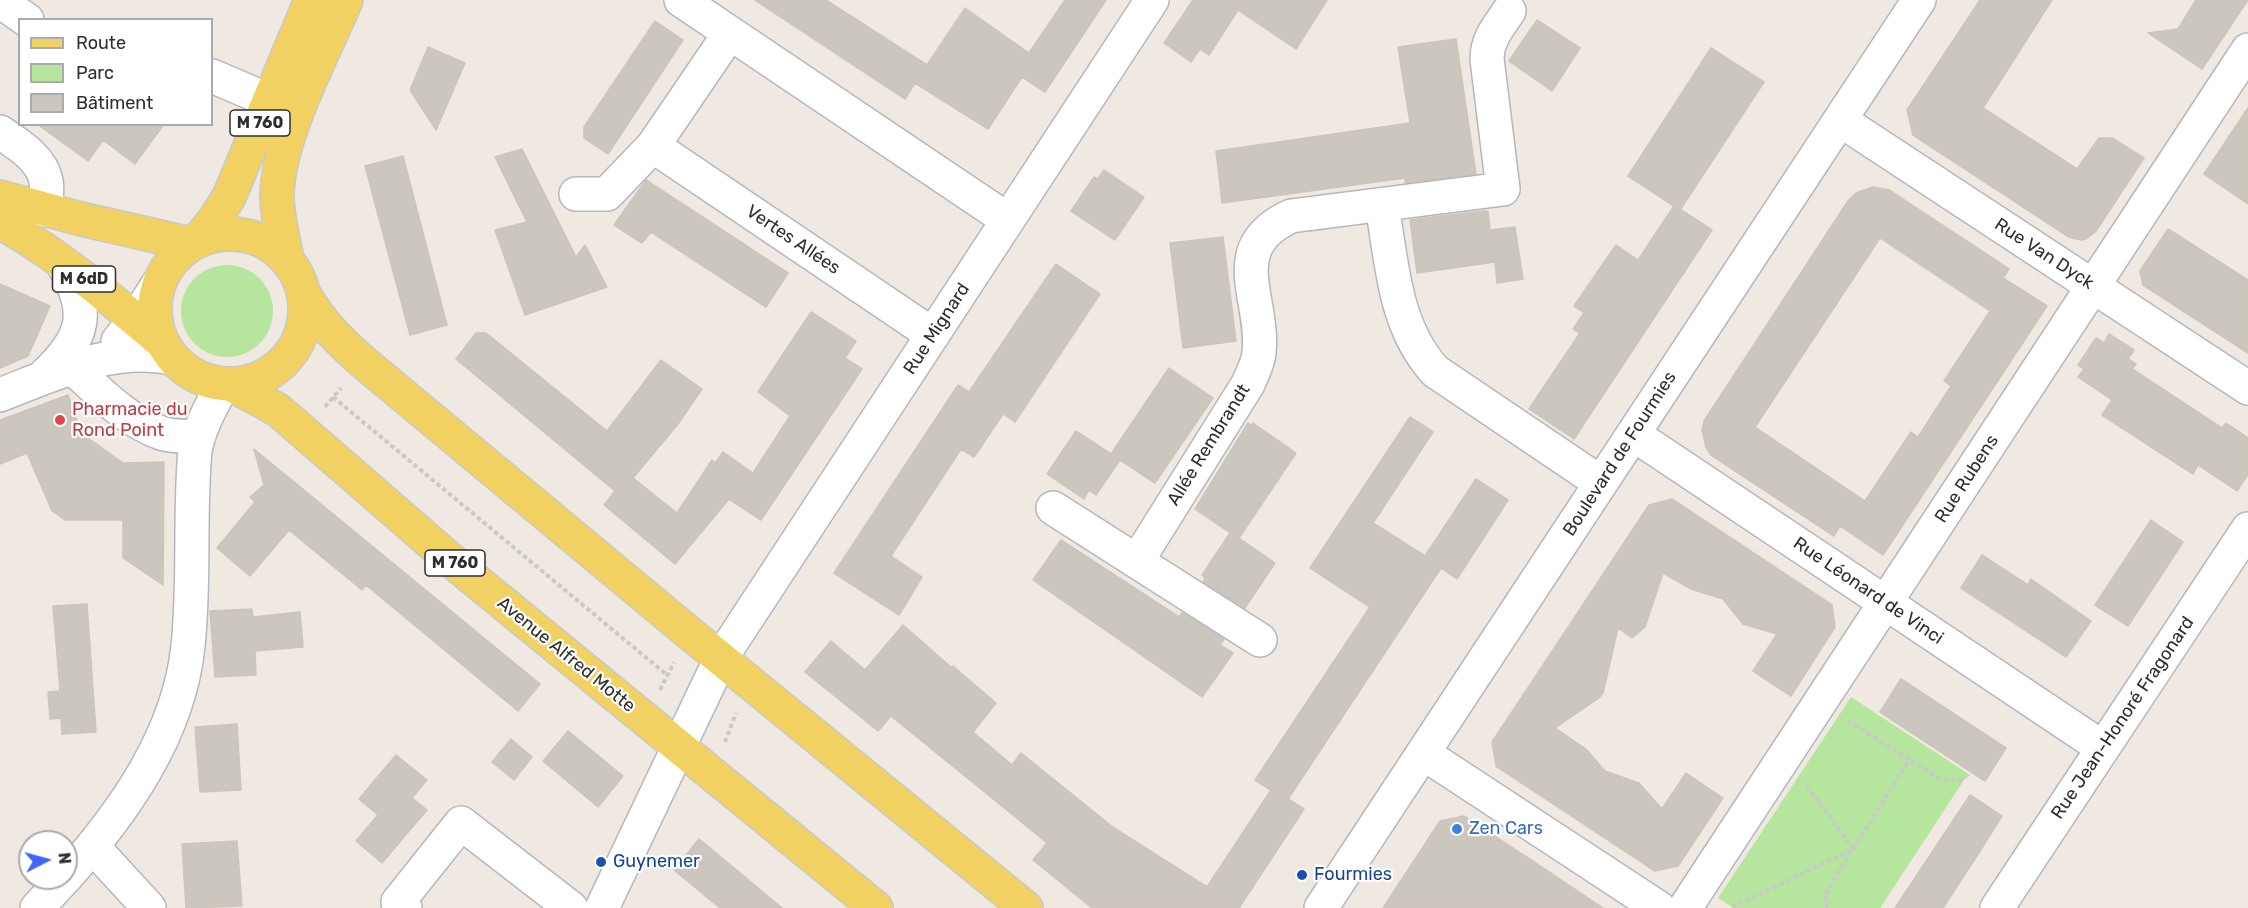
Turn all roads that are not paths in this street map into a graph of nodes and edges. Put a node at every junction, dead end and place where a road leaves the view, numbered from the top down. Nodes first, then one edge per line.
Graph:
1 (311, 0) edge
2 (345, 0) edge
3 (681, 0) edge
4 (1152, 0) edge
5 (1919, 0) edge
6 (0, 1) edge
7 (1509, 10) dead end
8 (24, 18) edge
9 (730, 33) junction
10 (2248, 50) edge
11 (213, 76) edge
12 (268, 100) junction
13 (1840, 120) junction
14 (0, 132) edge
15 (653, 146) junction
16 (576, 194) dead end
17 (0, 197) edge
18 (1382, 205) junction
19 (45, 210) junction
20 (1008, 220) junction
21 (0, 222) edge
22 (195, 242) junction
23 (287, 259) junction
24 (63, 264) junction
25 (159, 283) junction
26 (2093, 286) junction
27 (304, 294) junction
28 (135, 320) junction
29 (933, 334) junction
30 (167, 350) junction
31 (79, 365) junction
32 (41, 379) junction
33 (227, 384) junction
34 (2248, 388) edge
35 (0, 395) edge
36 (1634, 434) junction
37 (198, 437) junction
38 (1600, 483) junction
39 (1053, 508) dead end
40 (2248, 529) edge
41 (1137, 561) junction
42 (1885, 603) junction
43 (1260, 640) dead end
44 (721, 658) junction
45 (677, 747) junction
46 (2103, 747) junction
47 (1423, 753) junction
48 (93, 847) junction
49 (78, 863) edge
50 (53, 890) edge
51 (1023, 907) edge
52 (37, 908) edge
53 (149, 908) edge
54 (405, 908) edge
55 (571, 908) edge
56 (602, 908) edge
57 (876, 908) edge
58 (1321, 908) edge
59 (1659, 908) edge
60 (1685, 908) edge
61 (1997, 908) edge

1 - 12 main road, M 760
2 - 23 main road, M 760
3 - 9 street
4 - 20 street, Rue Mignard
5 - 13 street, Boulevard de Fourmies
6 - 8 street
7 - 18 street, Allée Rembrandt
9 - 15 street
9 - 20 street
10 - 26 street, Rue Rubens
11 - 12 street
12 - 22 main road, M 760
13 - 26 street, Rue Van Dyck
13 - 36 street, Boulevard de Fourmies
14 - 19 street
15 - 16 street
15 - 29 street, Vertes Allées
17 - 19 main road
18 - 38 street
18 - 41 street, Allée Rembrandt
19 - 22 main road
20 - 29 street, Rue Mignard
21 - 24 main road, M 6dD
22 - 23 main road
22 - 25 main road
23 - 27 main road
24 - 28 main road, M 6dD
24 - 32 street
25 - 28 street
25 - 30 main road
26 - 34 street, Rue Van Dyck
26 - 42 street, Rue Rubens
27 - 33 main road
27 - 44 main road
28 - 30 main road, M 6dD
28 - 31 street
29 - 44 street, Rue Mignard
30 - 31 street
30 - 33 main road
31 - 32 street
31 - 37 street
32 - 35 street
33 - 37 street
33 - 45 main road, Avenue Alfred Motte / M 760
36 - 38 street, Boulevard de Fourmies
36 - 42 street, Rue Léonard de Vinci
37 - 48 street
38 - 47 street, Boulevard de Fourmies
39 - 41 street
40 - 46 street, Rue Jean-Honoré Fragonard
41 - 43 street
42 - 46 street, Rue Léonard de Vinci
42 - 60 street, Rue Rubens
44 - 45 street
44 - 51 main road
45 - 56 street
45 - 57 main road, Avenue Alfred Motte / M 760
46 - 61 street, Rue Jean-Honoré Fragonard
47 - 58 street, Boulevard de Fourmies
47 - 59 street
48 - 49 street
48 - 53 street
50 - 52 street
54 - 55 street

